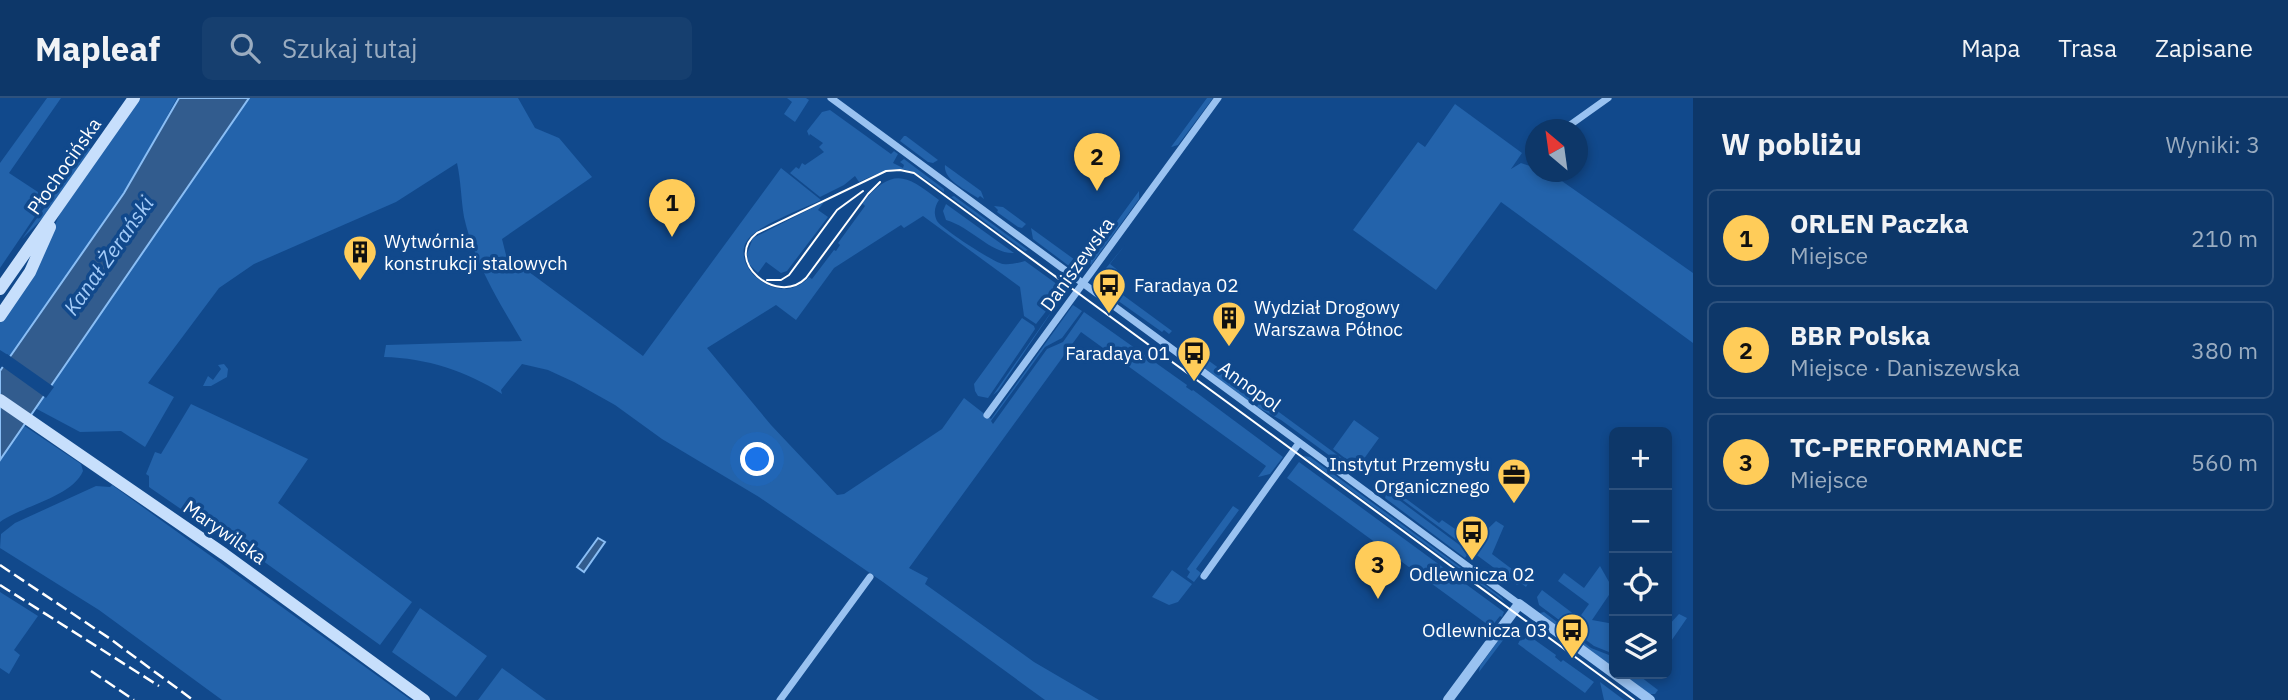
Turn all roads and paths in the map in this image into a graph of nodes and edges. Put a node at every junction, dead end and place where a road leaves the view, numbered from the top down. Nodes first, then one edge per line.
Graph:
1 (134, 98) edge
2 (831, 98) edge
3 (1218, 98) edge
4 (1608, 98) edge
5 (1578, 119) edge
6 (58, 207) junction
7 (1083, 283) junction
8 (0, 289) edge
9 (0, 316) edge
10 (0, 400) edge
11 (987, 415) dead end
12 (1299, 443) junction
13 (1204, 576) dead end
14 (870, 577) dead end
15 (1519, 604) junction
16 (424, 700) edge
17 (780, 700) edge
18 (1448, 700) edge
19 (1650, 700) edge

1 - 6 main road, Płochocińska
2 - 7 street, Annopol
3 - 7 street, Daniszewska
4 - 5 street
6 - 8 main road, Płochocińska
6 - 9 main road
7 - 11 street, Daniszewska
7 - 12 street, Annopol
10 - 16 main road, Marywilska
12 - 13 street
12 - 15 street, Annopol
14 - 17 street
15 - 18 street
15 - 19 street, Annopol

